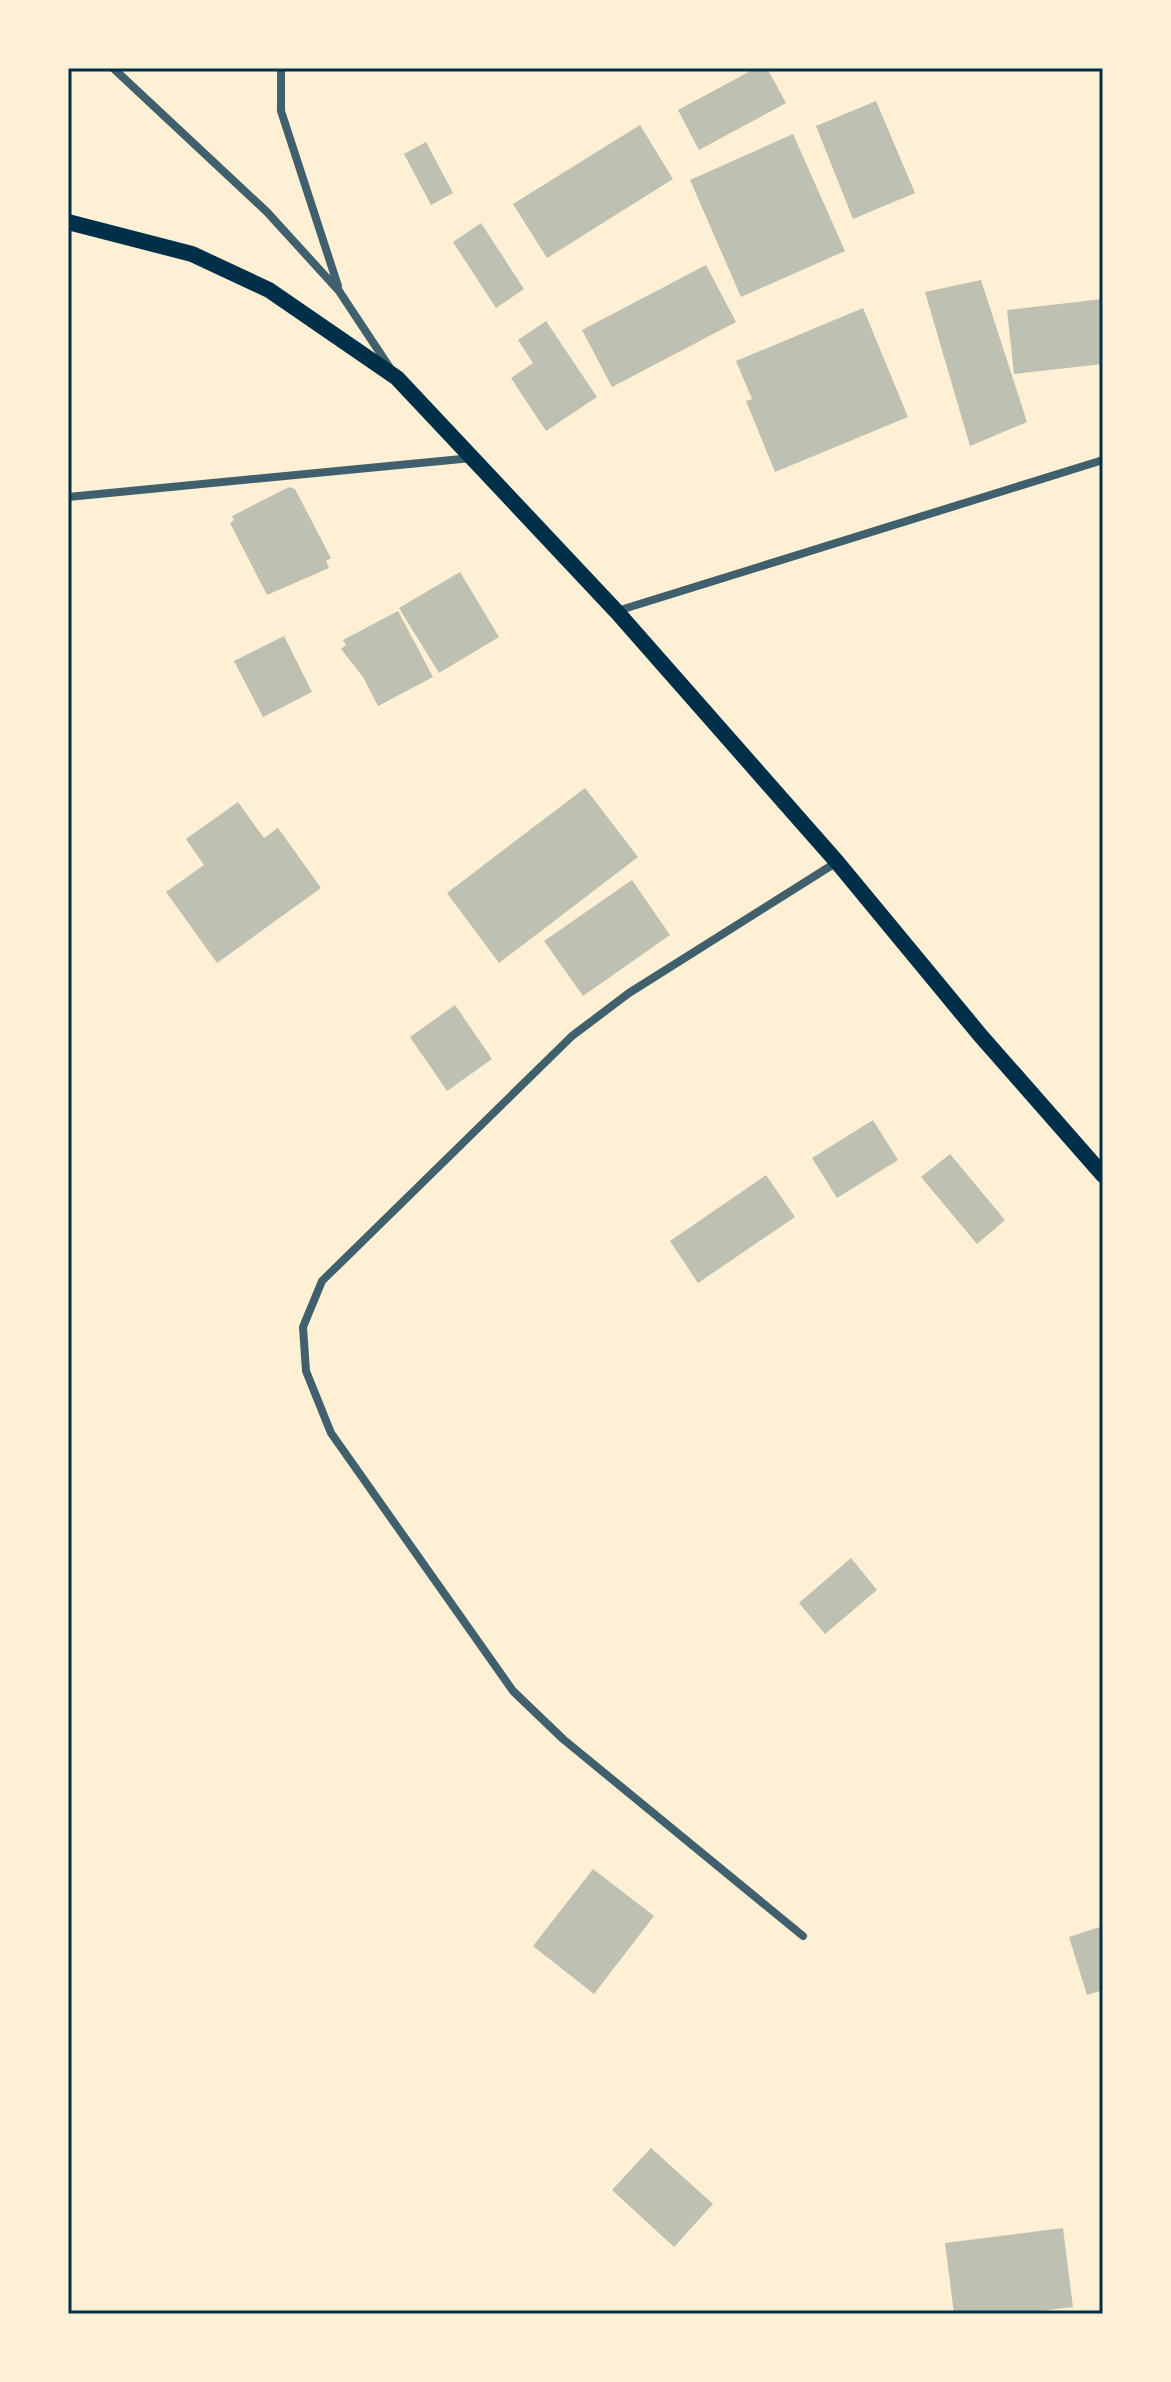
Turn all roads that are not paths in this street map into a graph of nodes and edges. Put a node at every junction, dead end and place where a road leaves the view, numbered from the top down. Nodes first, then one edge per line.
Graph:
1 (113, 68) edge
2 (281, 68) edge
3 (68, 222) edge
4 (339, 291) junction
5 (397, 378) junction
6 (472, 458) junction
7 (1103, 460) edge
8 (68, 497) edge
9 (617, 612) junction
10 (837, 862) junction
11 (1103, 1175) edge
12 (803, 1936) dead end

1 - 4 street
2 - 4 street
3 - 5 main road
4 - 5 street
5 - 6 main road
6 - 8 street
6 - 9 main road
7 - 9 street
9 - 10 main road
10 - 11 main road
10 - 12 street

